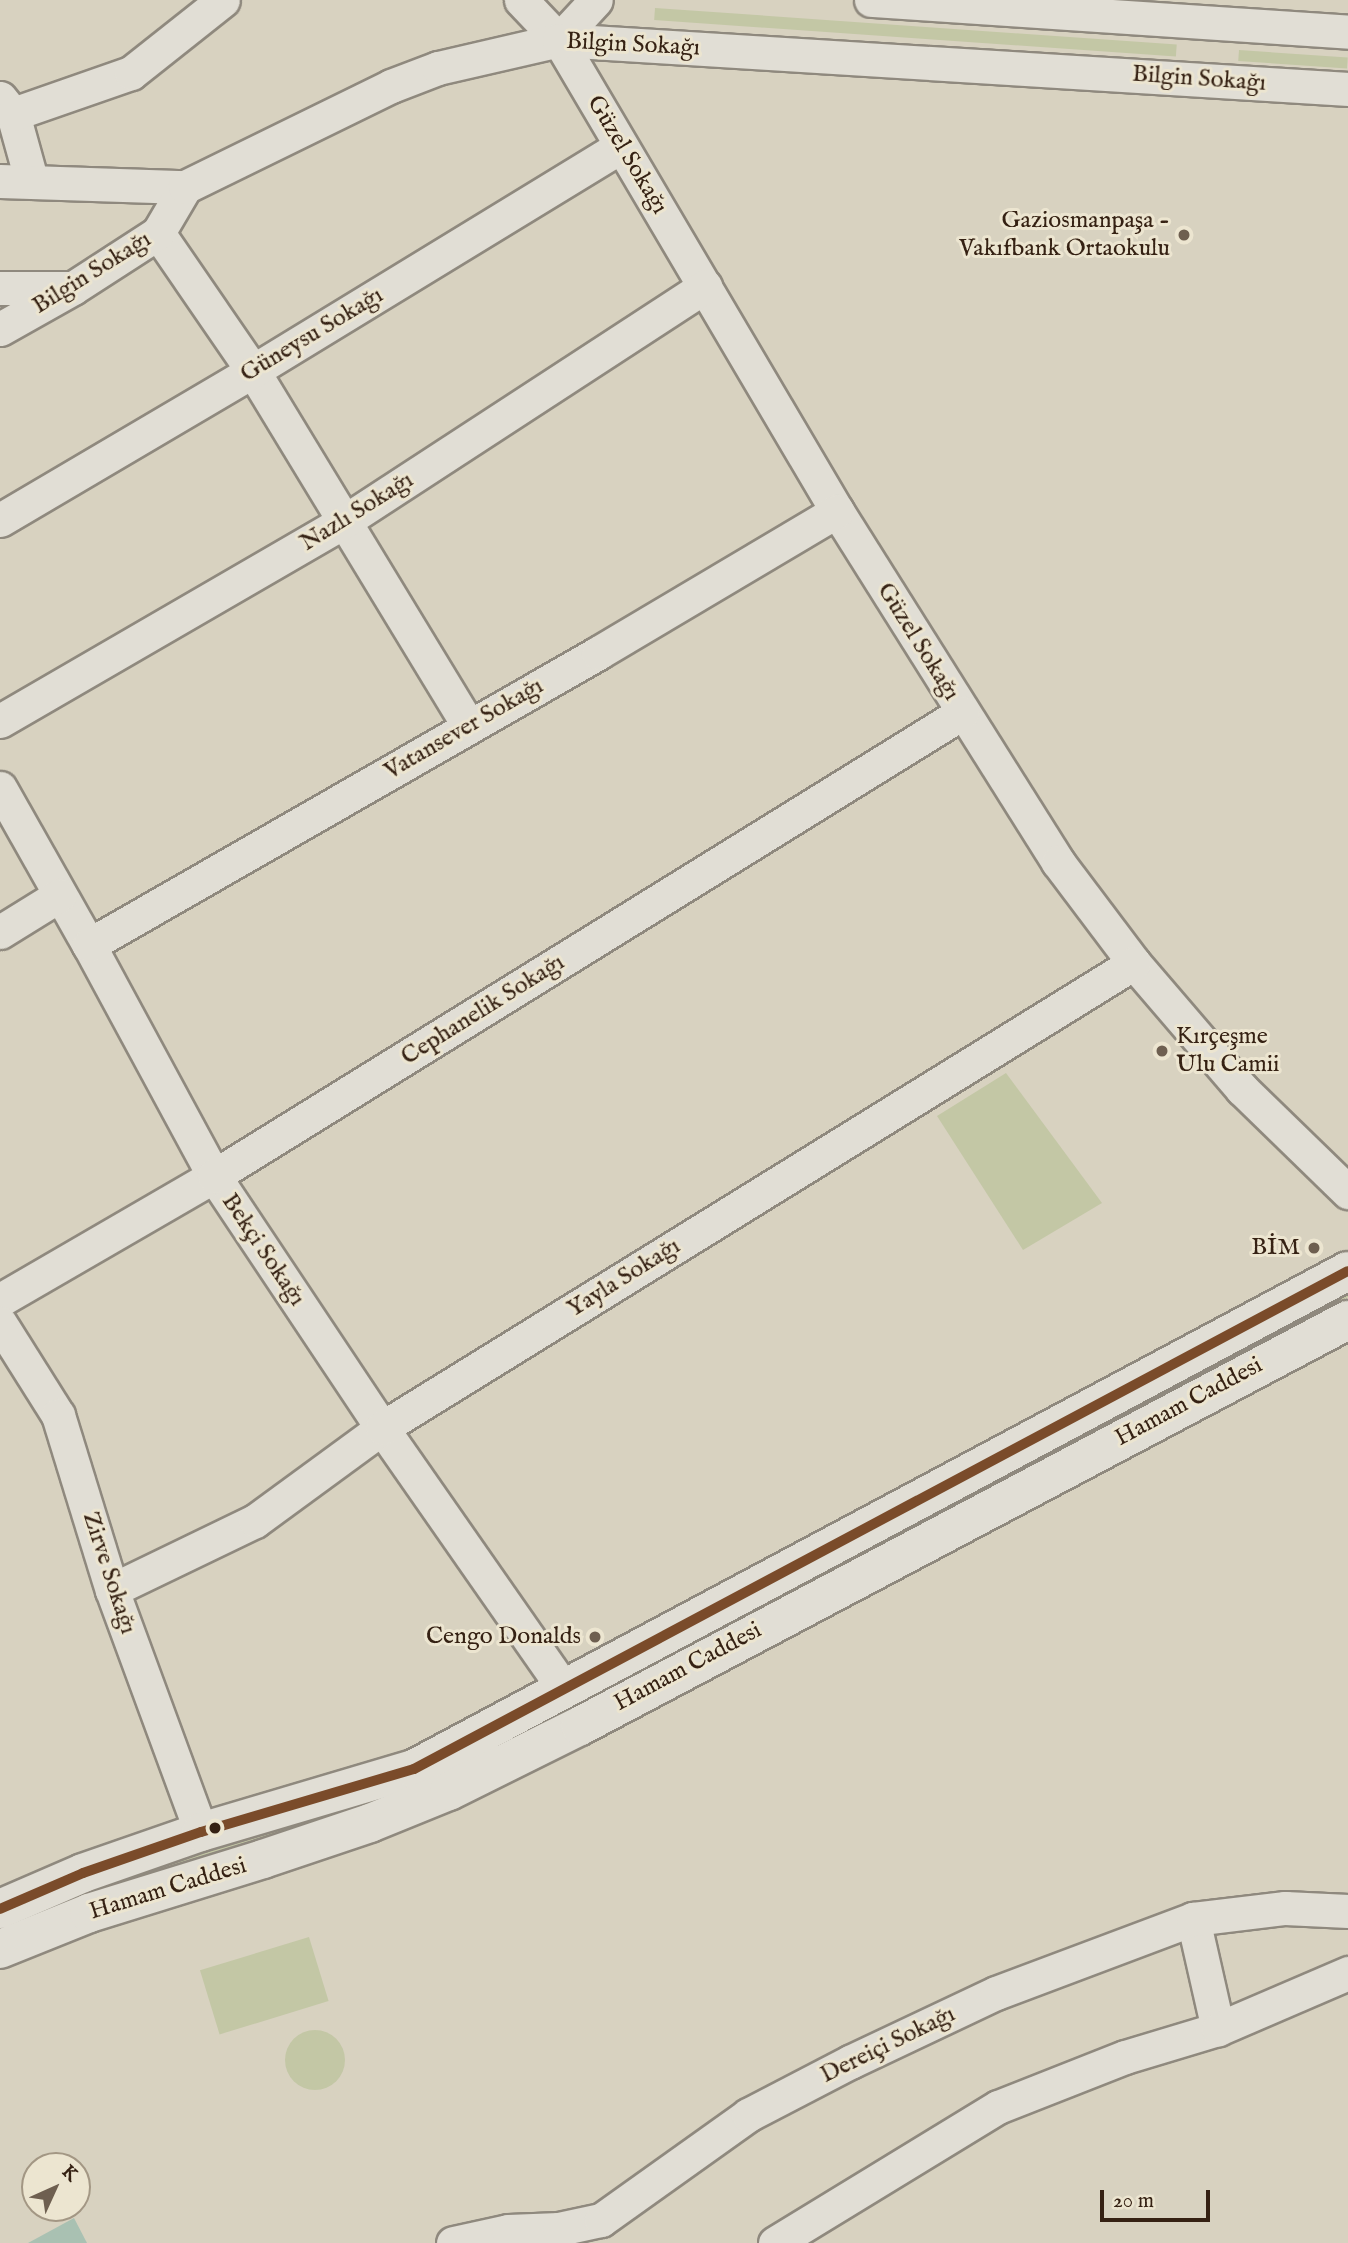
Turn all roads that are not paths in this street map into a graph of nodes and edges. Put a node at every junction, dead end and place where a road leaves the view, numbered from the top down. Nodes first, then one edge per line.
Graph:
1 (223, 0) edge
2 (521, 0) edge
3 (596, 0) edge
4 (871, 0) edge
5 (1211, 25) junction
6 (1348, 32) edge
7 (559, 40) junction
8 (1208, 78) junction
9 (1348, 89) edge
10 (7, 105) edge
11 (621, 146) junction
12 (15, 180) edge
13 (185, 187) junction
14 (158, 233) junction
15 (705, 286) junction
16 (0, 288) edge
17 (73, 288) junction
18 (0, 329) edge
19 (253, 372) junction
20 (836, 510) junction
21 (0, 520) edge
22 (345, 522) junction
23 (962, 713) junction
24 (0, 721) edge
25 (468, 725) junction
26 (0, 788) edge
27 (60, 895) junction
28 (0, 932) edge
29 (89, 945) junction
30 (1134, 963) junction
31 (214, 1176) junction
32 (1348, 1192) edge
33 (1348, 1271) edge
34 (0, 1300) edge
35 (1348, 1320) edge
36 (0, 1323) edge
37 (382, 1428) junction
38 (113, 1590) junction
39 (564, 1689) junction
40 (580, 1726) junction
41 (201, 1832) junction
42 (0, 1909) edge
43 (1348, 1910) edge
44 (1193, 1919) junction
45 (0, 1949) edge
46 (1348, 1973) edge
47 (1219, 2029) junction
48 (453, 2243) edge
49 (775, 2243) edge

1 - 10 street
2 - 7 street, Güzel Sokağı
3 - 7 street
4 - 5 street
5 - 6 street
5 - 8 street
7 - 8 street, Bilgin Sokağı
7 - 11 street, Güzel Sokağı
7 - 13 street, Bilgin Sokağı
8 - 9 street, Bilgin Sokağı
10 - 12 street
11 - 15 street, Güzel Sokağı
11 - 19 street, Güneysu Sokağı
12 - 13 street
13 - 14 street, Bilgin Sokağı
14 - 17 street, Bilgin Sokağı
14 - 19 street
15 - 20 street, Güzel Sokağı
15 - 22 street, Nazlı Sokağı
16 - 17 street
17 - 18 street, Bilgin Sokağı
19 - 21 street, Güneysu Sokağı
19 - 22 street
20 - 23 street, Güzel Sokağı
20 - 25 street, Vatansever Sokağı
22 - 24 street, Nazlı Sokağı
22 - 25 street
23 - 30 street, Güzel Sokağı
23 - 31 street, Cephanelik Sokağı
25 - 29 street, Vatansever Sokağı
26 - 27 street, Bekçi Sokağı
27 - 28 street
27 - 29 street, Bekçi Sokağı
29 - 31 street, Bekçi Sokağı
30 - 32 street, Güzel Sokağı
30 - 37 street, Yayla Sokağı
31 - 34 street, Cephanelik Sokağı
31 - 37 street, Bekçi Sokağı
33 - 39 main road, Hamam Caddesi
35 - 40 main road, Hamam Caddesi
36 - 38 street, Zirve Sokağı
37 - 38 street, Yayla Sokağı
37 - 39 street, Bekçi Sokağı
38 - 41 street, Zirve Sokağı
39 - 40 main road
39 - 41 main road, Hamam Caddesi
40 - 45 main road, Hamam Caddesi
41 - 42 main road, Hamam Caddesi
43 - 44 street, Dereiçi Sokağı
44 - 47 street
44 - 48 street, Dereiçi Sokağı
46 - 47 street
47 - 49 street

